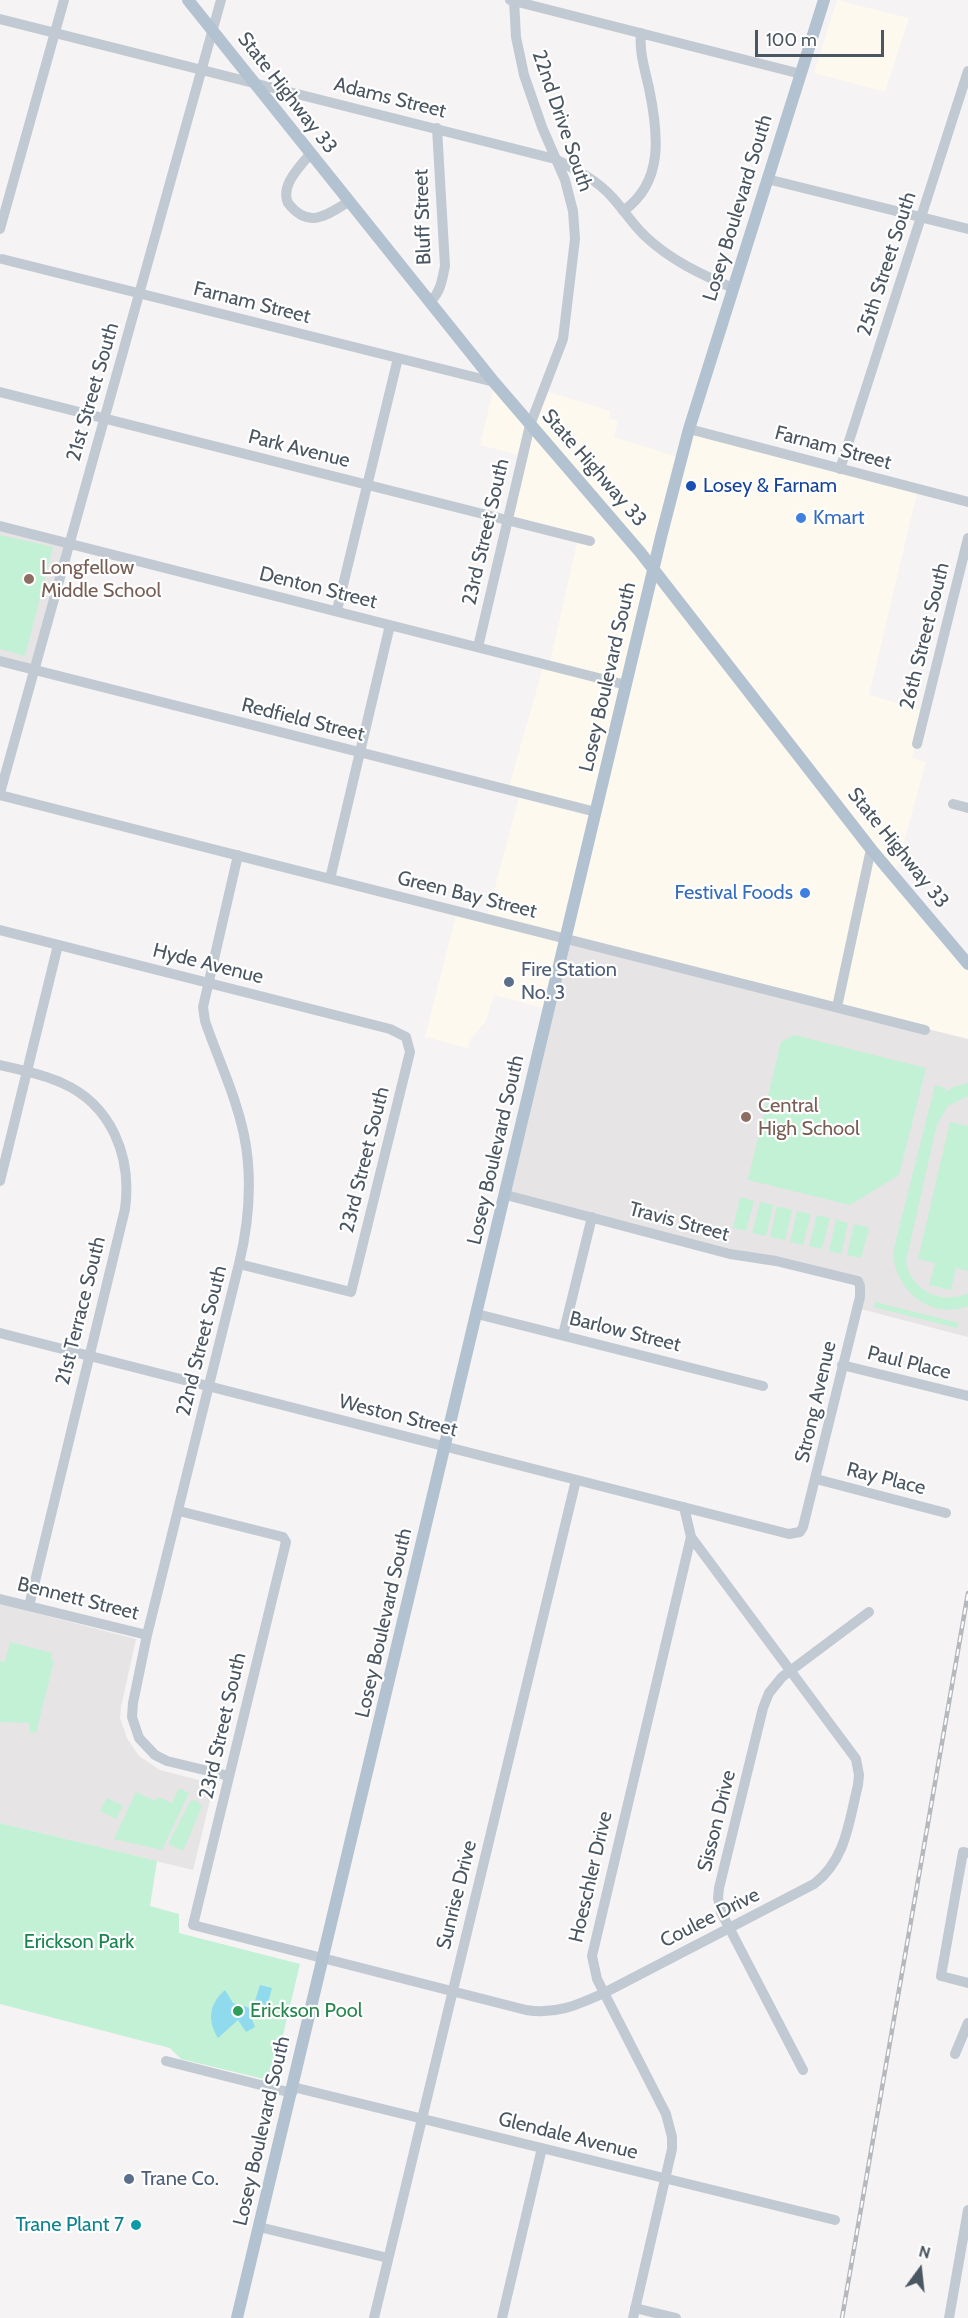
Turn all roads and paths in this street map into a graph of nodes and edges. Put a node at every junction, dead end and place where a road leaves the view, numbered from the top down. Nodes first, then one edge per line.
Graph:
1 (64, 0) edge
2 (188, 0) edge
3 (221, 0) edge
4 (512, 0) edge
5 (824, 0) edge
6 (0, 19) edge
7 (212, 31) junction
8 (55, 33) junction
9 (641, 33) junction
10 (202, 70) junction
11 (968, 71) edge
12 (801, 74) junction
13 (255, 84) junction
14 (437, 128) junction
15 (310, 154) junction
16 (555, 159) junction
17 (767, 179) junction
18 (348, 202) junction
19 (623, 211) junction
20 (921, 217) junction
21 (0, 229) edge
22 (968, 229) edge
23 (1, 257) edge
24 (733, 288) junction
25 (140, 293) junction
26 (431, 301) junction
27 (398, 358) junction
28 (494, 382) junction
29 (0, 392) edge
30 (104, 419) junction
31 (530, 425) junction
32 (689, 429) junction
33 (840, 469) junction
34 (367, 484) junction
35 (968, 502) edge
36 (509, 520) junction
37 (0, 526) edge
38 (968, 538) edge
39 (590, 541) dead end
40 (68, 543) junction
41 (653, 568) junction
42 (337, 610) junction
43 (390, 625) junction
44 (478, 647) junction
45 (0, 661) edge
46 (34, 670) junction
47 (626, 685) junction
48 (917, 744) dead end
49 (360, 753) junction
50 (0, 794) edge
51 (953, 804) dead end
52 (968, 808) edge
53 (596, 812) junction
54 (871, 849) junction
55 (238, 855) junction
56 (330, 879) junction
57 (0, 930) edge
58 (567, 939) junction
59 (58, 945) junction
60 (968, 964) edge
61 (207, 983) junction
62 (837, 1007) junction
63 (925, 1030) dead end
64 (406, 1037) joint
65 (0, 1065) edge
66 (27, 1071) junction
67 (0, 1181) edge
68 (506, 1195) junction
69 (592, 1217) junction
70 (239, 1264) junction
71 (844, 1278) joint
72 (477, 1314) junction
73 (0, 1333) edge
74 (563, 1335) junction
75 (88, 1355) junction
76 (842, 1365) junction
77 (209, 1386) junction
78 (763, 1386) dead end
79 (968, 1396) edge
80 (445, 1447) junction
81 (816, 1479) junction
82 (576, 1480) junction
83 (684, 1507) junction
84 (179, 1511) junction
85 (946, 1512) dead end
86 (787, 1533) joint
87 (691, 1537) junction
88 (0, 1599) edge
89 (29, 1606) junction
90 (869, 1612) dead end
91 (147, 1635) junction
92 (790, 1671) junction
93 (229, 1776) junction
94 (966, 1853) edge
95 (193, 1925) joint
96 (729, 1927) junction
97 (323, 1959) junction
98 (968, 1983) edge
99 (452, 1992) junction
100 (604, 1993) junction
101 (968, 2023) edge
102 (955, 2054) dead end
103 (166, 2061) dead end
104 (803, 2070) dead end
105 (292, 2090) junction
106 (422, 2119) junction
107 (542, 2148) junction
108 (666, 2178) junction
109 (968, 2210) edge
110 (835, 2220) dead end
111 (260, 2227) junction
112 (387, 2258) junction
113 (634, 2313) edge
114 (237, 2318) edge
115 (374, 2318) edge
116 (502, 2318) edge
117 (676, 2318) edge
118 (949, 2318) edge

1 - 8 street
2 - 7 main road, State Highway 33
3 - 7 street, 21st Street South
4 - 9 street
4 - 16 street, 22nd Drive South
5 - 12 main road, Losey Boulevard South
6 - 8 street, Adams Street
7 - 10 street, 21st Street South
7 - 13 main road, State Highway 33
8 - 10 street, Adams Street
8 - 21 street
9 - 12 street
9 - 19 street
10 - 13 street, Adams Street
10 - 25 street, 21st Street South
11 - 20 street, 25th Street South
12 - 17 main road, Losey Boulevard South
13 - 14 street, Adams Street
13 - 15 main road, State Highway 33
14 - 16 street, Adams Street
14 - 26 street, Bluff Street
15 - 18 main road, State Highway 33
15 - 18 street
16 - 19 street, Adams Street
16 - 31 street, 22nd Drive South
17 - 20 street
17 - 24 main road, Losey Boulevard South
18 - 26 main road, State Highway 33
19 - 24 street, Adams Street
20 - 22 street
20 - 33 street, 25th Street South
23 - 25 street, Farnam Street
24 - 32 main road, Losey Boulevard South
25 - 27 street, Farnam Street
25 - 30 street, 21st Street South
26 - 28 main road, State Highway 33
27 - 28 street, Farnam Street
27 - 34 street
28 - 31 main road, State Highway 33
29 - 30 street, Park Avenue
30 - 34 street, Park Avenue
30 - 40 street, 21st Street South
31 - 36 street, 23rd Street South
31 - 41 main road, State Highway 33
32 - 33 street, Farnam Street
32 - 41 main road, Losey Boulevard South
33 - 35 street, Farnam Street
34 - 36 street, Park Avenue
34 - 42 street
36 - 39 street, Park Avenue
36 - 44 street, 23rd Street South
37 - 40 street, Denton Street
38 - 48 street, 26th Street South
40 - 42 street, Denton Street
40 - 46 street, 21st Street South
41 - 47 main road, Losey Boulevard South
41 - 54 main road, State Highway 33
42 - 43 street, Denton Street
43 - 44 street, Denton Street
43 - 49 street
44 - 47 street, Denton Street
45 - 46 street, Redfield Street
46 - 49 street, Redfield Street
46 - 50 street, 21st Street South
47 - 53 main road, Losey Boulevard South
49 - 53 street, Redfield Street
49 - 56 street
50 - 55 street, Green Bay Street
51 - 52 street
53 - 58 main road, Losey Boulevard South
54 - 60 main road, State Highway 33
54 - 62 street
55 - 56 street, Green Bay Street
55 - 61 street, 22nd Street South
56 - 58 street, Green Bay Street
57 - 59 street, Hyde Avenue
58 - 62 street, Green Bay Street
58 - 68 main road, Losey Boulevard South
59 - 61 street, Hyde Avenue
59 - 66 street
61 - 64 street, Hyde Avenue
61 - 70 street, 22nd Street South
62 - 63 street, Green Bay Street
64 - 70 street, 23rd Street South
65 - 66 street
66 - 67 street
66 - 75 street, 21st Terrace South
68 - 69 street, Travis Street
68 - 72 main road, Losey Boulevard South
69 - 71 street, Travis Street
69 - 74 street
70 - 77 street, 22nd Street South
71 - 76 street, Strong Avenue
72 - 74 street, Barlow Street
72 - 80 main road, Losey Boulevard South
73 - 75 street, Weston Street
74 - 78 street, Barlow Street
75 - 77 street, Weston Street
75 - 89 street, 21st Terrace South
76 - 79 street, Paul Place
76 - 81 street, Strong Avenue
77 - 80 street, Weston Street
77 - 84 street, 22nd Street South
80 - 82 street, Weston Street
80 - 97 main road, Losey Boulevard South
81 - 85 street, Ray Place
81 - 86 street, Strong Avenue
82 - 83 street, Weston Street
82 - 99 street, Sunrise Drive
83 - 86 street, Weston Street
83 - 87 street, Coulee Drive
84 - 91 street, 22nd Street South
84 - 93 street, 23rd Street South
87 - 92 street, Coulee Drive
87 - 100 street, Hoeschler Drive
88 - 89 street, Bennett Street
89 - 91 street, Bennett Street
90 - 92 street, Sisson Drive
91 - 93 street, 22nd Street South
92 - 96 street, Sisson Drive
92 - 96 street, Coulee Drive
93 - 95 street, 23rd Street South
94 - 98 street
95 - 97 street, Coulee Drive
96 - 100 street, Coulee Drive
96 - 104 street, Sisson Drive
97 - 99 street, Coulee Drive
97 - 105 main road, Losey Boulevard South
99 - 100 street, Coulee Drive
99 - 106 street, Sunrise Drive
100 - 108 street, Hoeschler Drive
101 - 102 street
103 - 105 street, Glendale Avenue
105 - 106 street, Glendale Avenue
105 - 111 main road, Losey Boulevard South
106 - 107 street, Glendale Avenue
106 - 112 street, Sunrise Drive
107 - 108 street, Glendale Avenue
107 - 116 street
108 - 110 street, Glendale Avenue
108 - 113 street, Hoeschler Drive
109 - 118 street
111 - 112 street
111 - 114 main road, Losey Boulevard South
112 - 115 street, Sunrise Drive
113 - 117 street

